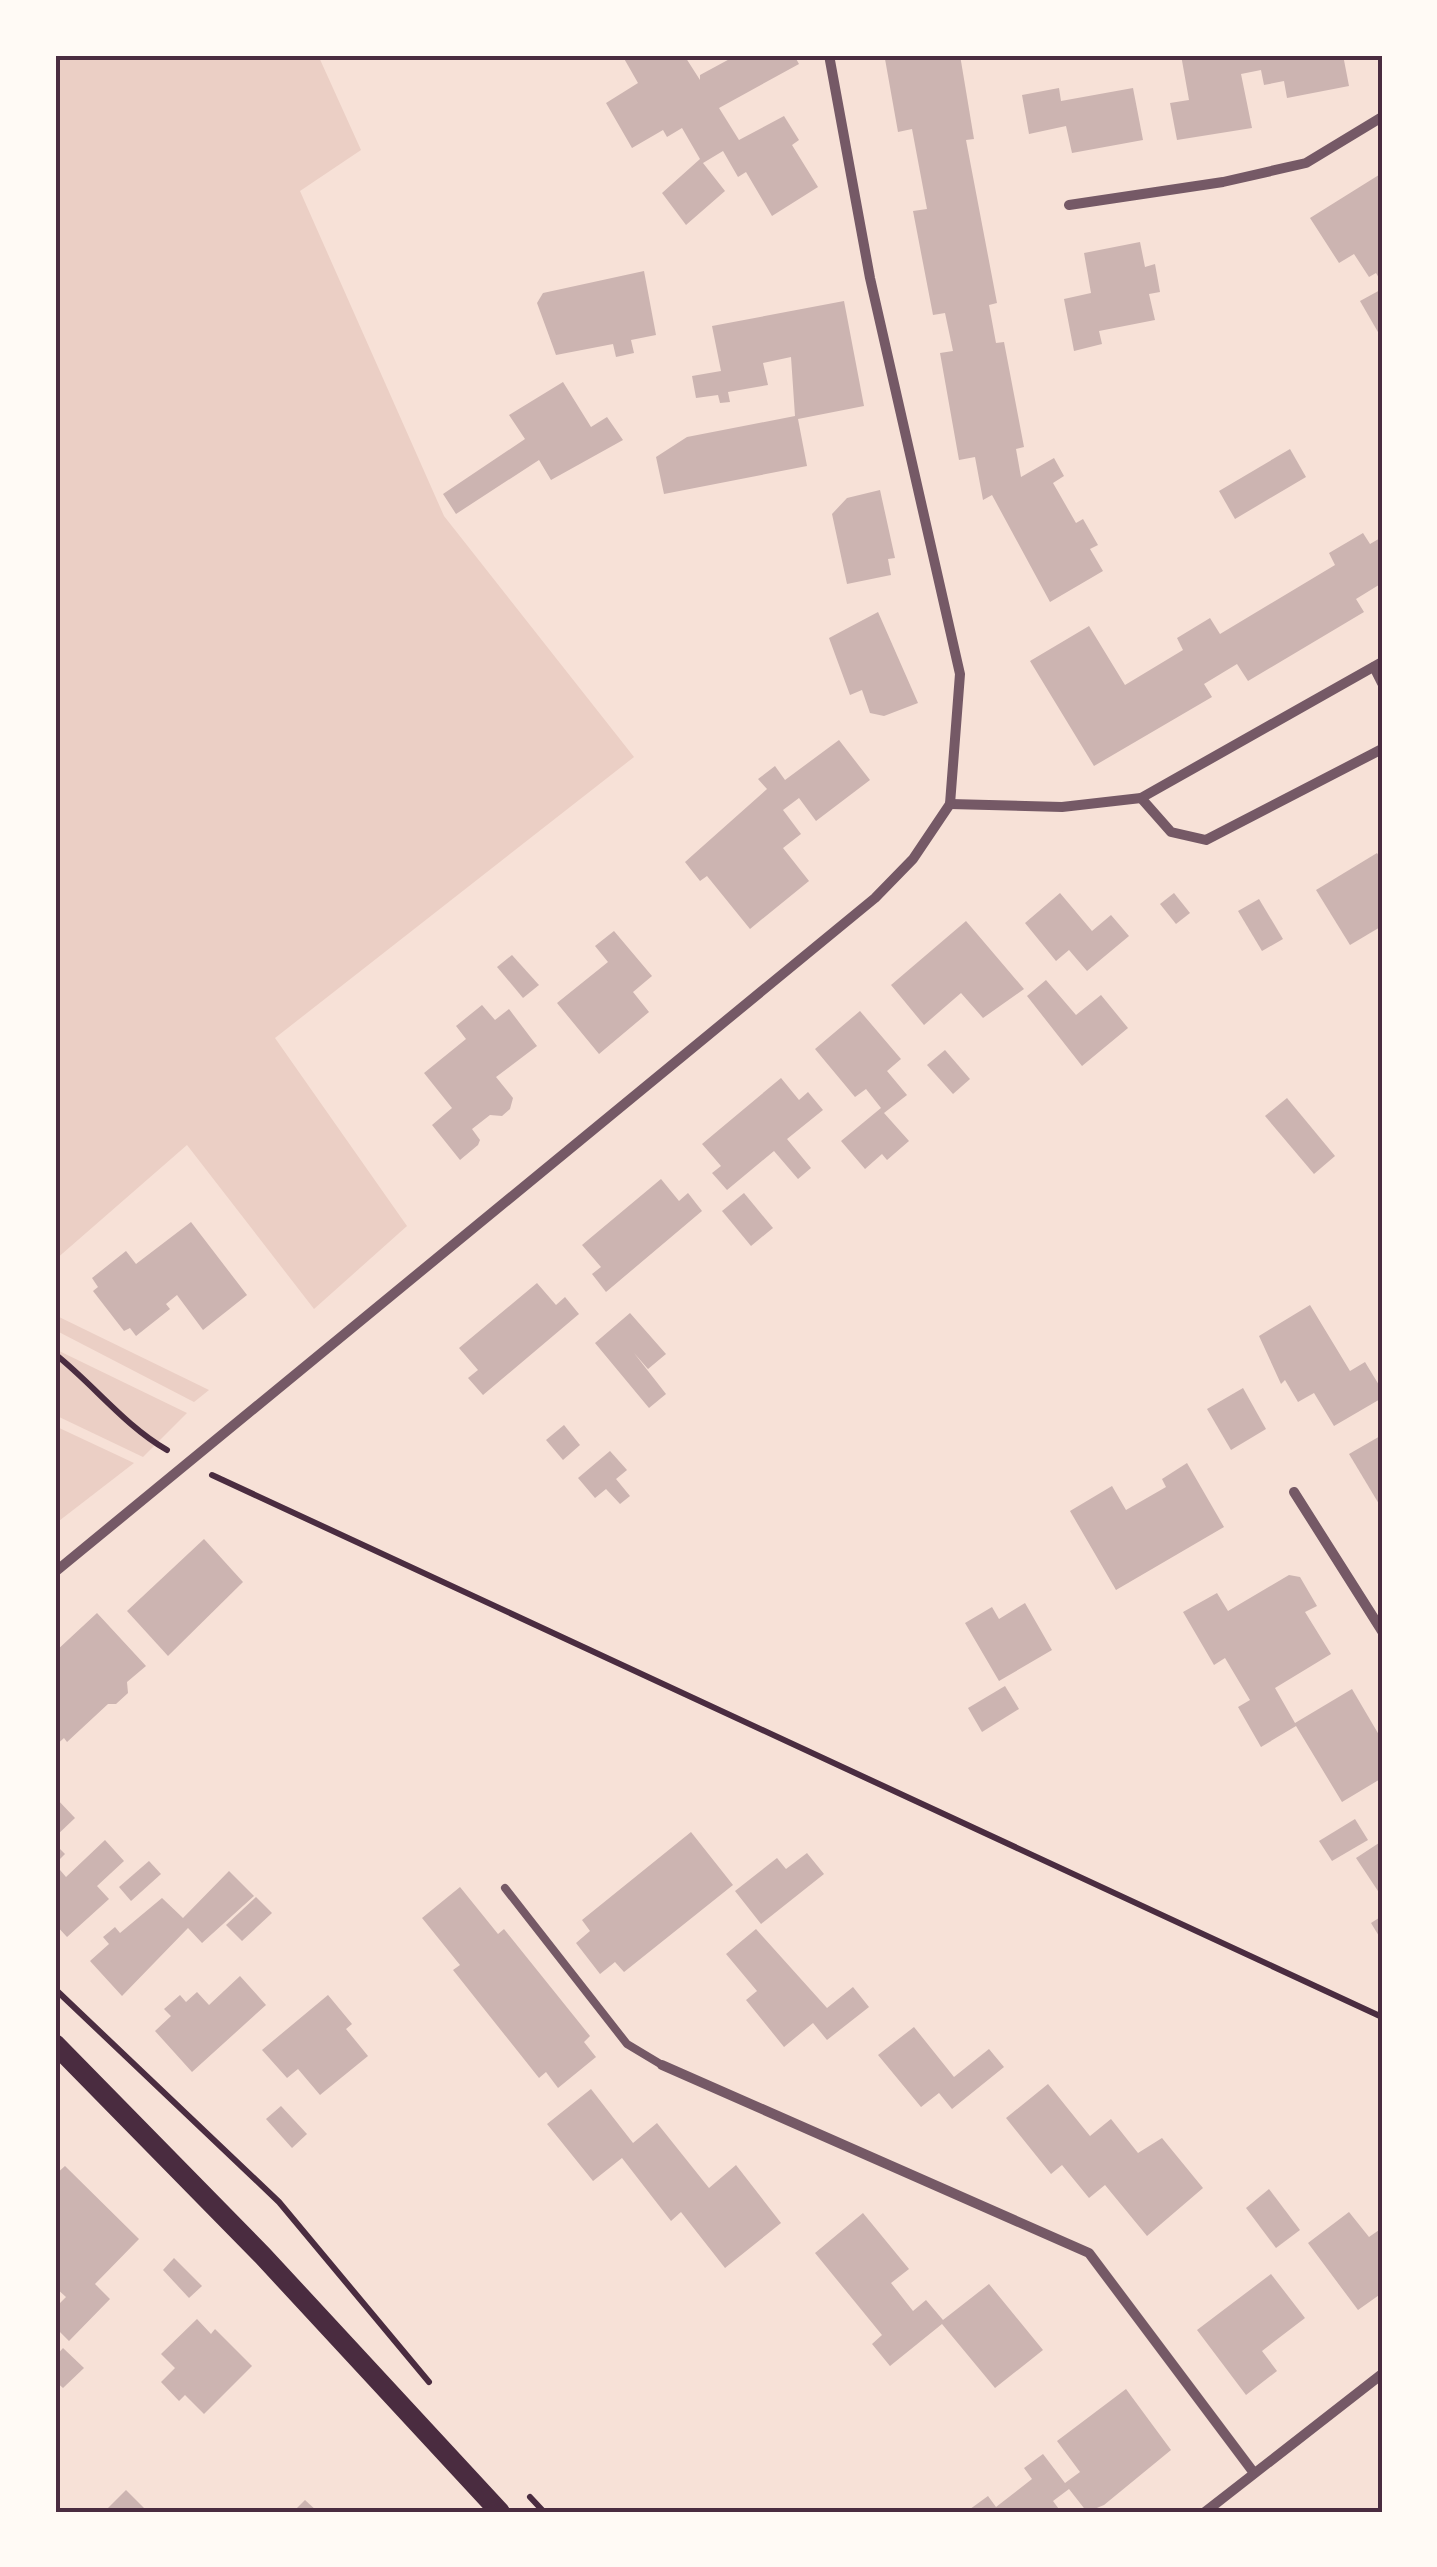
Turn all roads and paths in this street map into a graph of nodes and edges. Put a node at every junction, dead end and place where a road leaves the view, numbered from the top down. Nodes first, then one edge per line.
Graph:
1 (829, 55) edge
2 (1382, 117) edge
3 (1070, 205) dead end
4 (1378, 664) edge
5 (1382, 682) edge
6 (1382, 749) edge
7 (1141, 798) junction
8 (950, 804) junction
9 (55, 1354) edge
10 (190, 1464) junction
11 (1294, 1492) dead end
12 (55, 1572) edge
13 (1382, 1631) edge
14 (504, 1888) dead end
15 (55, 1989) edge
16 (1382, 2017) edge
17 (55, 2044) edge
18 (662, 2065) joint
19 (1382, 2374) edge
20 (442, 2397) dead end
21 (1254, 2473) junction
22 (518, 2483) dead end
23 (500, 2512) edge
24 (544, 2512) edge
25 (1205, 2512) edge

1 - 8 street
2 - 3 street
4 - 5 street
4 - 7 street
6 - 7 street
7 - 8 street
8 - 10 street
9 - 10 path
10 - 12 street
10 - 16 path
11 - 13 street
14 - 18 lane
15 - 20 path
17 - 23 main road
18 - 21 street
19 - 21 street
21 - 25 street
22 - 24 path

